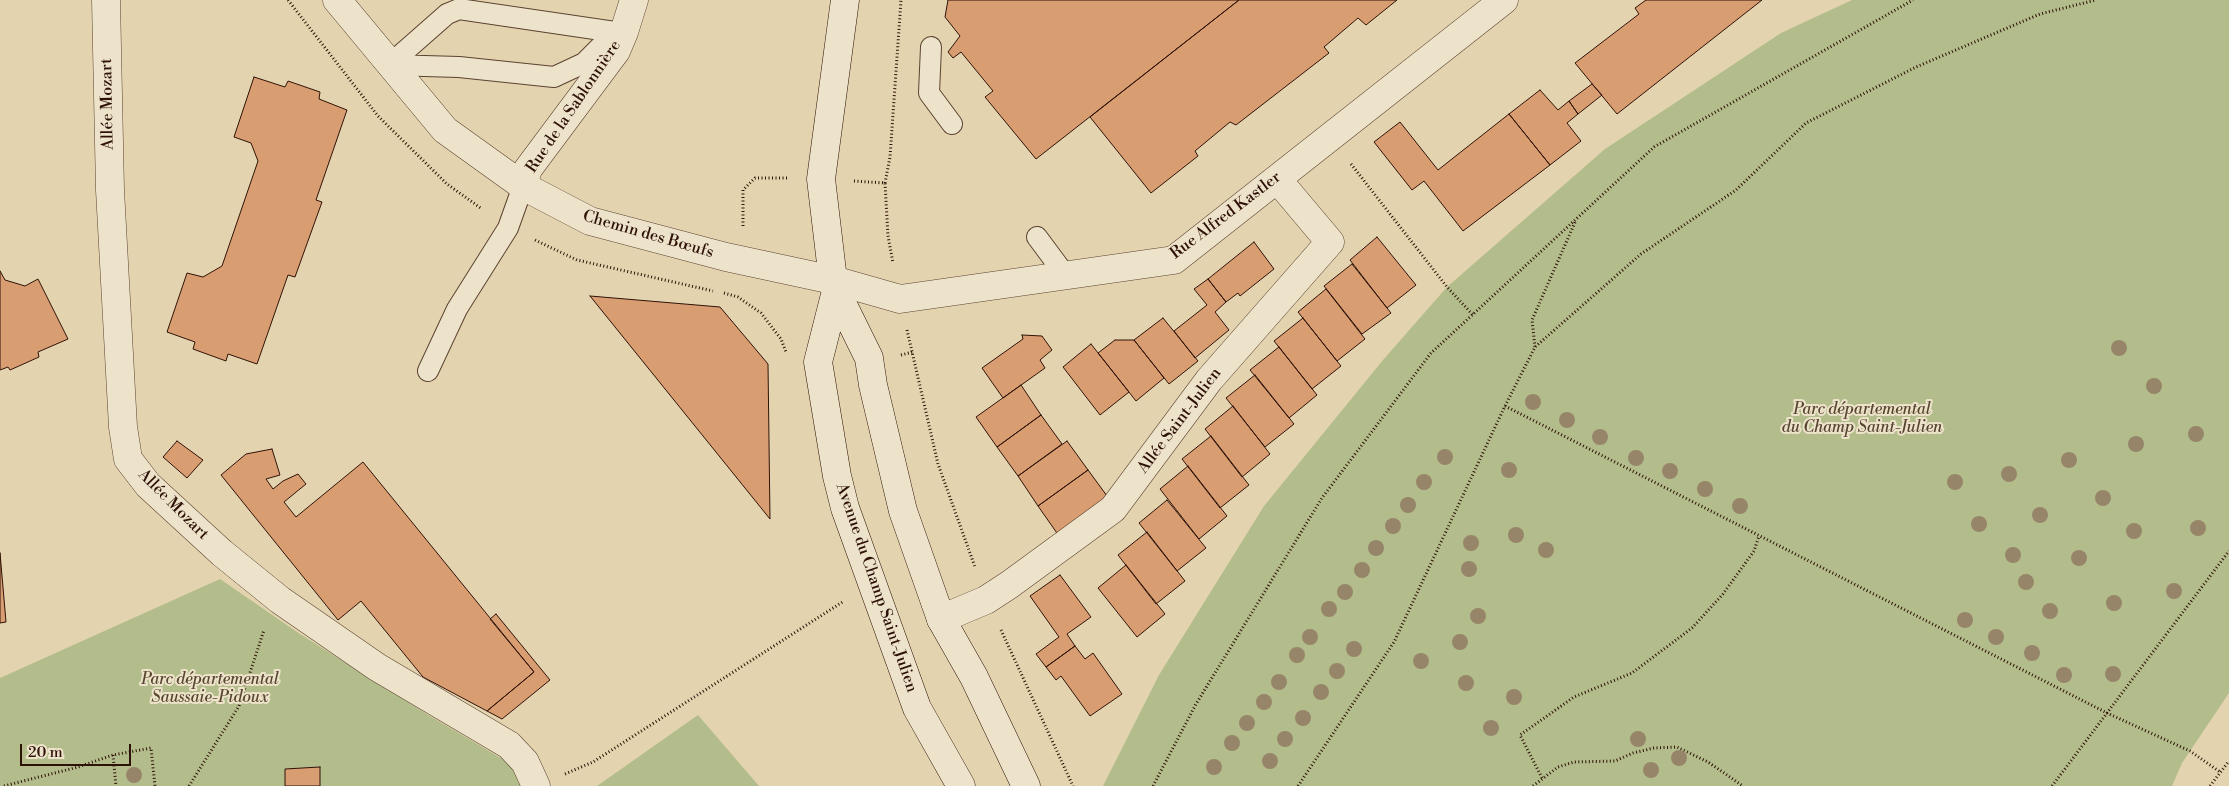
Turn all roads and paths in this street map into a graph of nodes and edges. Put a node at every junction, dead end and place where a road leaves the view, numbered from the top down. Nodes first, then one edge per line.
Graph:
1 (106, 0) edge
2 (337, 0) edge
3 (634, 0) edge
4 (845, 0) edge
5 (901, 0) edge
6 (1504, 0) edge
7 (1913, 0) edge
8 (2096, 0) edge
9 (620, 32) junction
10 (931, 47) dead end
11 (389, 65) junction
12 (952, 124) dead end
13 (1330, 137) junction
14 (782, 178) dead end
15 (1277, 179) junction
16 (861, 181) dead end
17 (885, 183) junction
18 (523, 186) junction
19 (1577, 219) junction
20 (743, 224) dead end
21 (1036, 237) dead end
22 (1066, 276) junction
23 (835, 286) junction
24 (900, 299) junction
25 (1473, 314) junction
26 (1535, 347) junction
27 (428, 371) dead end
28 (1505, 406) junction
29 (938, 464) dead end
30 (1759, 536) junction
31 (2229, 550) edge
32 (872, 583) junction
33 (280, 600) junction
34 (941, 619) junction
35 (2107, 713) junction
36 (113, 755) junction
37 (2229, 761) edge
38 (2220, 772) junction
39 (1542, 778) junction
40 (4, 786) edge
41 (116, 786) edge
42 (155, 786) edge
43 (189, 786) edge
44 (536, 786) edge
45 (961, 786) edge
46 (1026, 786) edge
47 (1153, 786) edge
48 (1298, 786) edge
49 (1533, 786) edge
50 (1743, 786) edge
51 (2052, 786) edge
52 (2210, 786) edge

1 - 33 street, Allée Mozart
2 - 11 street, Chemin des Bœufs
3 - 9 street, Rue de la Sablonnière
4 - 23 street, Avenue du Champ Saint-Julien
5 - 17 path
6 - 13 street, Rue Alfred Kastler
7 - 19 path
8 - 26 path
9 - 11 lane
9 - 11 lane
9 - 18 street, Rue de la Sablonnière
10 - 12 lane
11 - 18 street, Chemin des Bœufs
13 - 15 street, Rue Alfred Kastler
13 - 25 path
14 - 20 path
15 - 22 street, Rue Alfred Kastler
15 - 34 street, Allée Saint-Julien
16 - 17 path
17 - 24 path
18 - 23 street, Chemin des Bœufs
18 - 27 lane
19 - 25 path
19 - 26 path
21 - 22 lane
22 - 24 street, Rue Alfred Kastler
23 - 24 street, Rue Alfred Kastler
23 - 32 street, Avenue du Champ Saint-Julien
23 - 34 street, Avenue du Champ Saint-Julien
24 - 29 path
25 - 47 path
26 - 28 path
28 - 30 path
28 - 48 path
30 - 35 path
30 - 39 path
31 - 35 path
32 - 44 path
32 - 45 street, Avenue du Champ Saint-Julien
33 - 43 path
33 - 44 street, Allée Mozart
34 - 46 street, Avenue du Champ Saint-Julien
35 - 38 path
35 - 51 path
36 - 40 path
36 - 41 path
36 - 42 path
37 - 38 path
38 - 52 path
39 - 49 path
39 - 50 path

